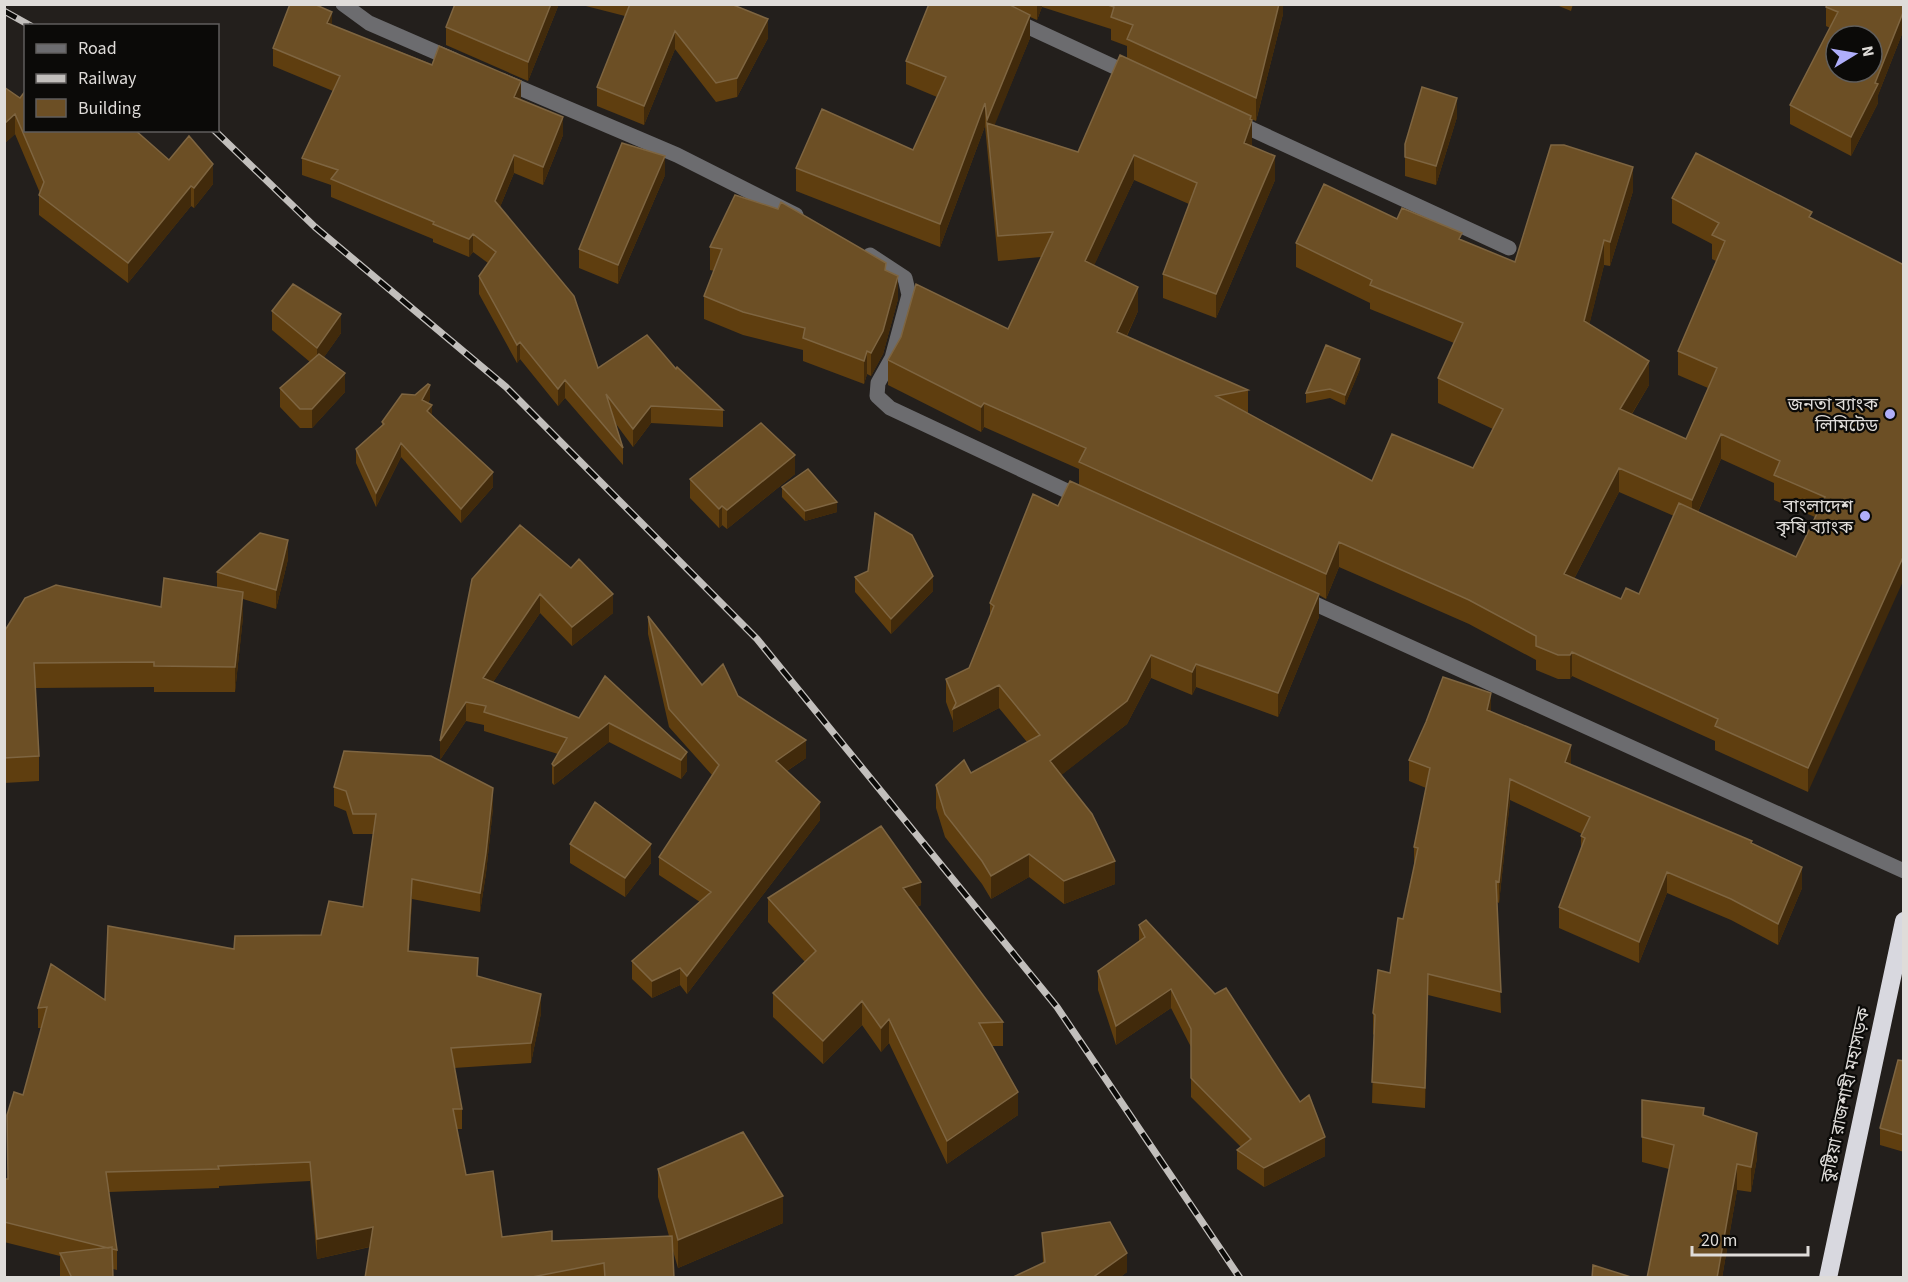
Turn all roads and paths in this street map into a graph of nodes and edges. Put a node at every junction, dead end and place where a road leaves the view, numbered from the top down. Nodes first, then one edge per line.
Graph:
1 (343, 4) edge
2 (979, 4) edge
3 (467, 65) edge
4 (488, 74) edge
5 (1142, 79) edge
6 (1217, 114) edge
7 (815, 224) edge
8 (853, 245) edge
9 (1509, 248) dead end
10 (1103, 508) edge
11 (1287, 591) edge
12 (1904, 871) edge
13 (1904, 921) edge
14 (1828, 1278) edge

1 - 3 street
2 - 5 street
4 - 7 street
6 - 9 street
8 - 10 street
11 - 12 street
13 - 14 highway, কুষ্টিয়া রাজশাহী মহাসড়ক

